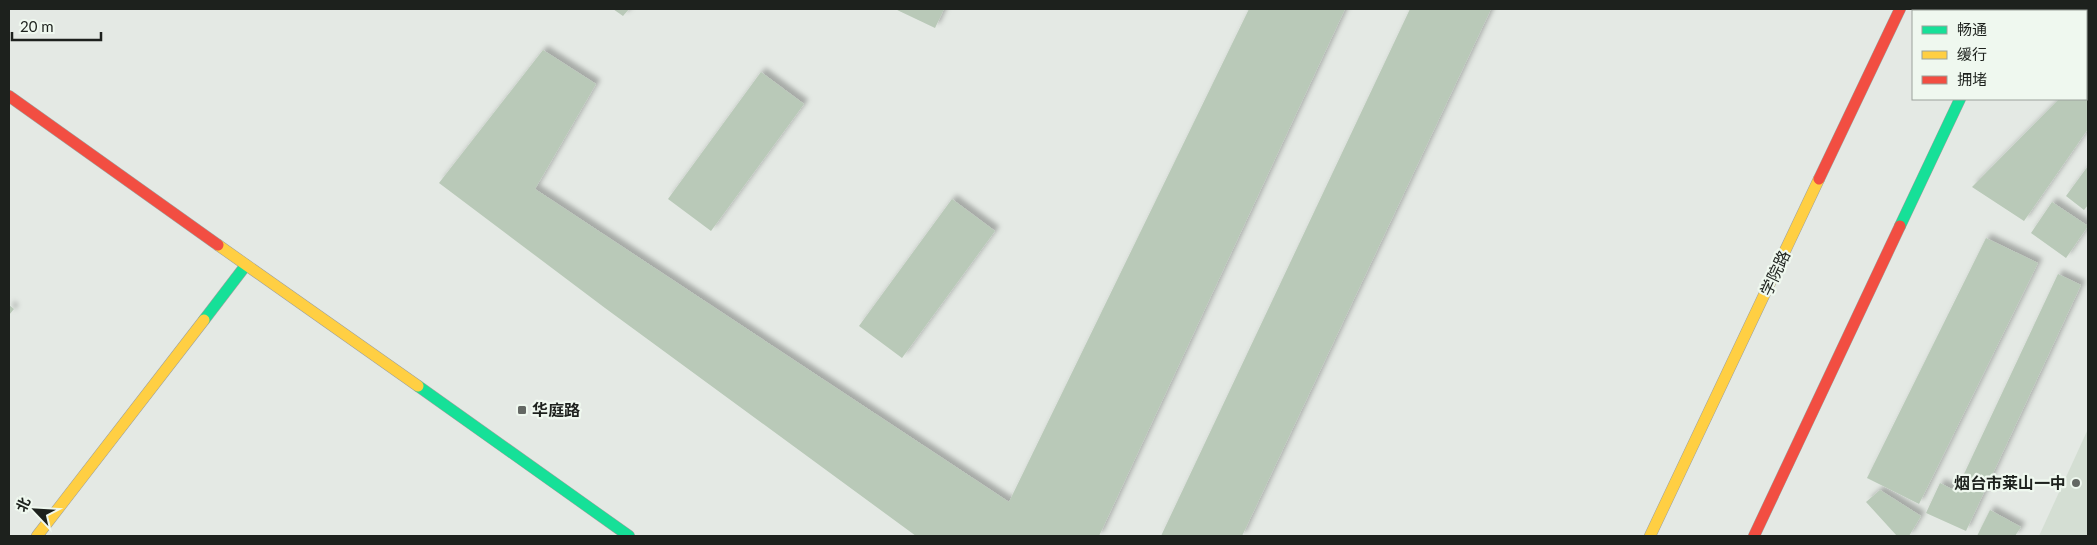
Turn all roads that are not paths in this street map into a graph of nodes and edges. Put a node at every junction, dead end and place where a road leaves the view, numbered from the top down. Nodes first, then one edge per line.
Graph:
1 (1900, 9) edge
2 (9, 96) edge
3 (1960, 100) edge
4 (246, 265) junction
5 (37, 536) edge
6 (629, 536) edge
7 (1650, 536) edge
8 (1754, 536) edge

1 - 7 street, 学院路
2 - 4 street
3 - 8 street
4 - 5 street
4 - 6 street

